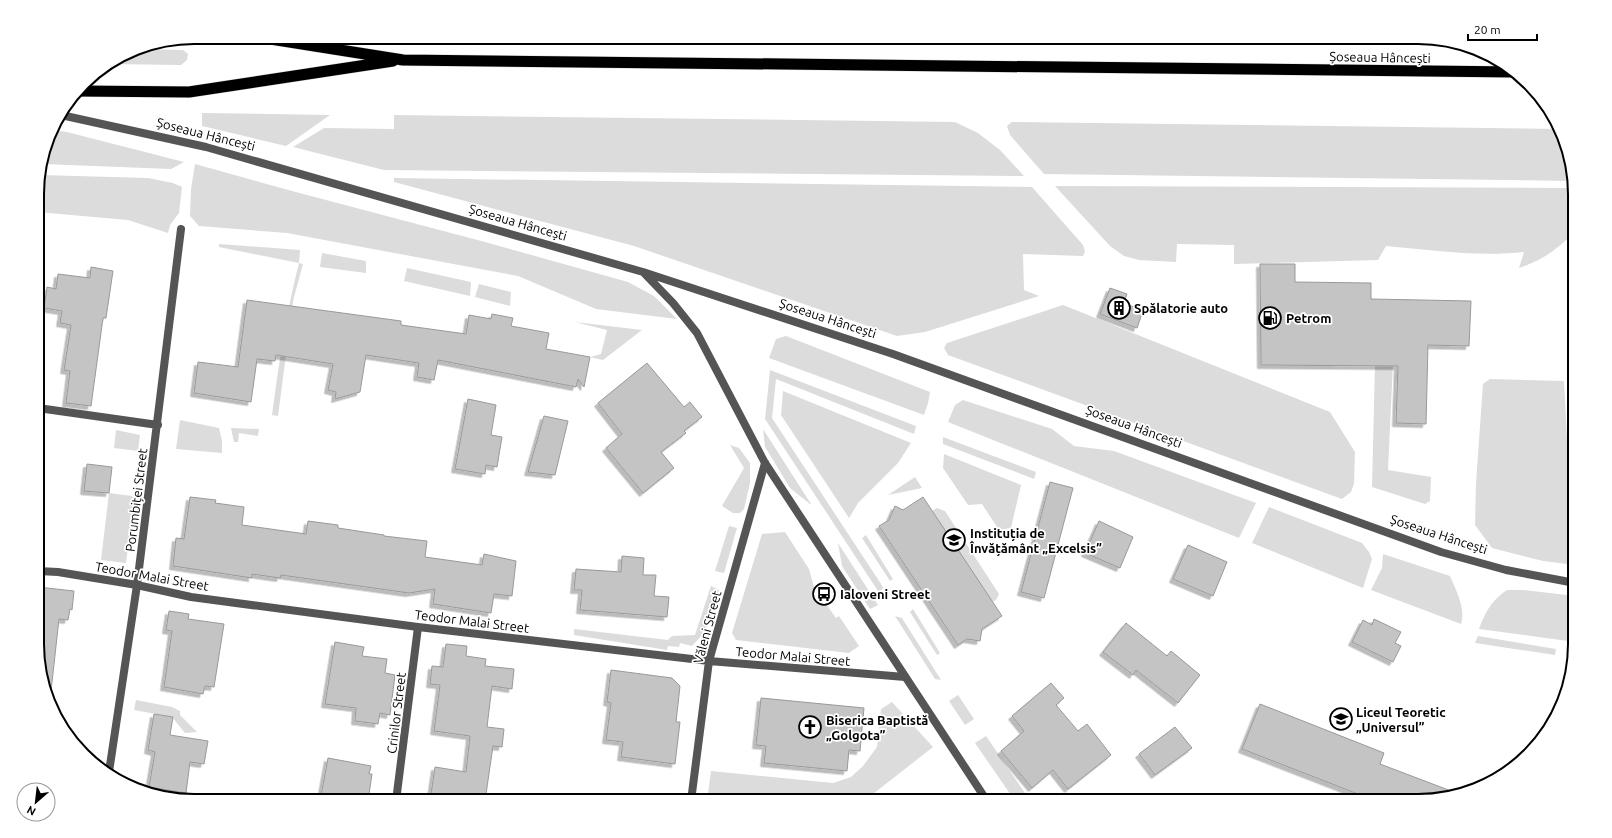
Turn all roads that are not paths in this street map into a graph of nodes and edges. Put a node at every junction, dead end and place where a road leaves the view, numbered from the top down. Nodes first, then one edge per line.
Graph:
1 (302, 44) edge
2 (403, 60) junction
3 (1505, 72) edge
4 (85, 91) edge
5 (66, 116) edge
6 (181, 229) dead end
7 (643, 272) junction
8 (44, 409) edge
9 (158, 425) junction
10 (766, 463) junction
11 (44, 571) edge
12 (1568, 583) edge
13 (137, 585) junction
14 (418, 627) junction
15 (709, 661) junction
16 (905, 677) junction
17 (110, 768) edge
18 (397, 794) edge
19 (692, 794) edge
20 (982, 794) edge

1 - 2 highway, Șoseaua Hâncești
2 - 3 highway, Șoseaua Hâncești
2 - 4 highway, Șoseaua Hâncești
5 - 7 street, Șoseaua Hâncești
6 - 9 street, Porumbiței Street
7 - 10 street
7 - 12 street, Șoseaua Hâncești
8 - 9 street
9 - 13 street, Porumbiței Street
10 - 15 street, Văleni Street
10 - 16 street
11 - 13 street, Teodor Malai Street
13 - 14 street, Teodor Malai Street
13 - 17 street, Porumbiței Street
14 - 15 street, Teodor Malai Street
14 - 18 street, Crinilor Street
15 - 16 street, Teodor Malai Street
15 - 19 street, Văleni Street
16 - 20 street

